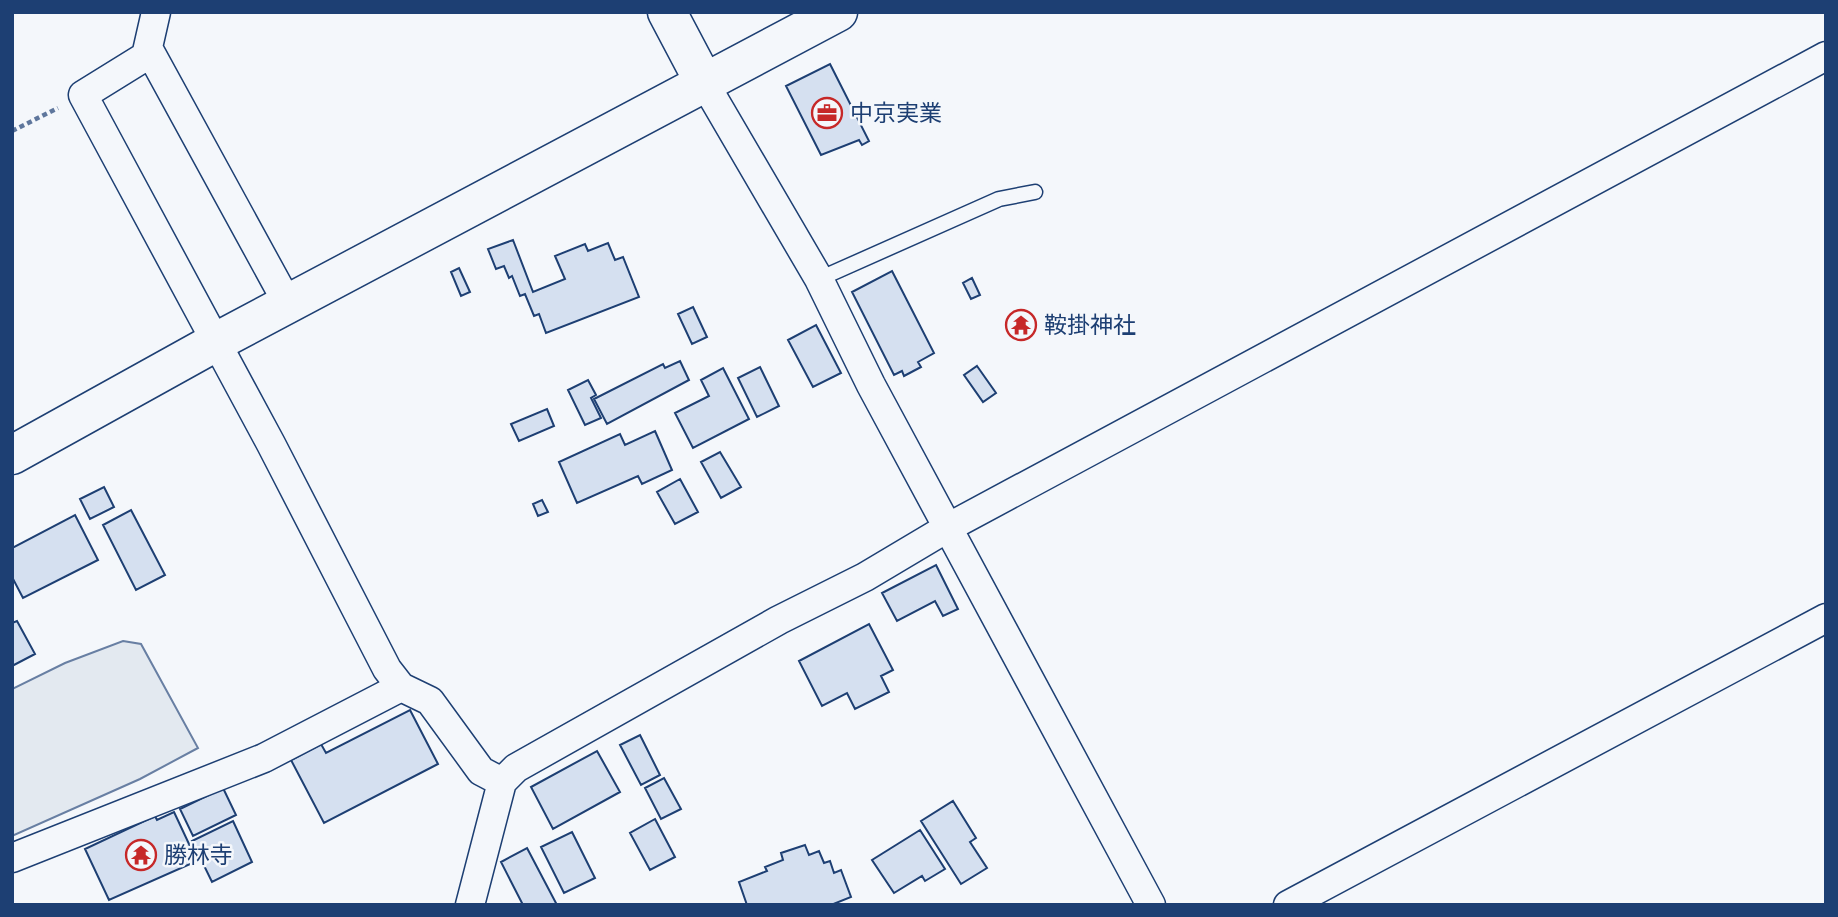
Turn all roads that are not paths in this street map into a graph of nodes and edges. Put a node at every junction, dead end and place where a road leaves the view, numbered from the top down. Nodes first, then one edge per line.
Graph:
1 (156, 12) edge
2 (667, 12) edge
3 (838, 12) edge
4 (148, 48) junction
5 (1826, 55) edge
6 (705, 84) junction
7 (1035, 192) dead end
8 (819, 279) junction
9 (288, 304) junction
10 (214, 343) junction
11 (12, 455) edge
12 (949, 527) junction
13 (1826, 618) edge
14 (401, 687) junction
15 (502, 782) junction
16 (12, 858) edge
17 (473, 903) edge
18 (1151, 905) edge
19 (1288, 905) edge

1 - 4 street
2 - 6 street
3 - 6 street
4 - 9 street
4 - 10 street
5 - 12 street
6 - 8 street
6 - 9 street
7 - 8 lane
8 - 12 street
9 - 10 street
10 - 11 street
10 - 14 street
12 - 15 street
12 - 18 street
13 - 19 street
14 - 15 street
14 - 16 street
15 - 17 street

